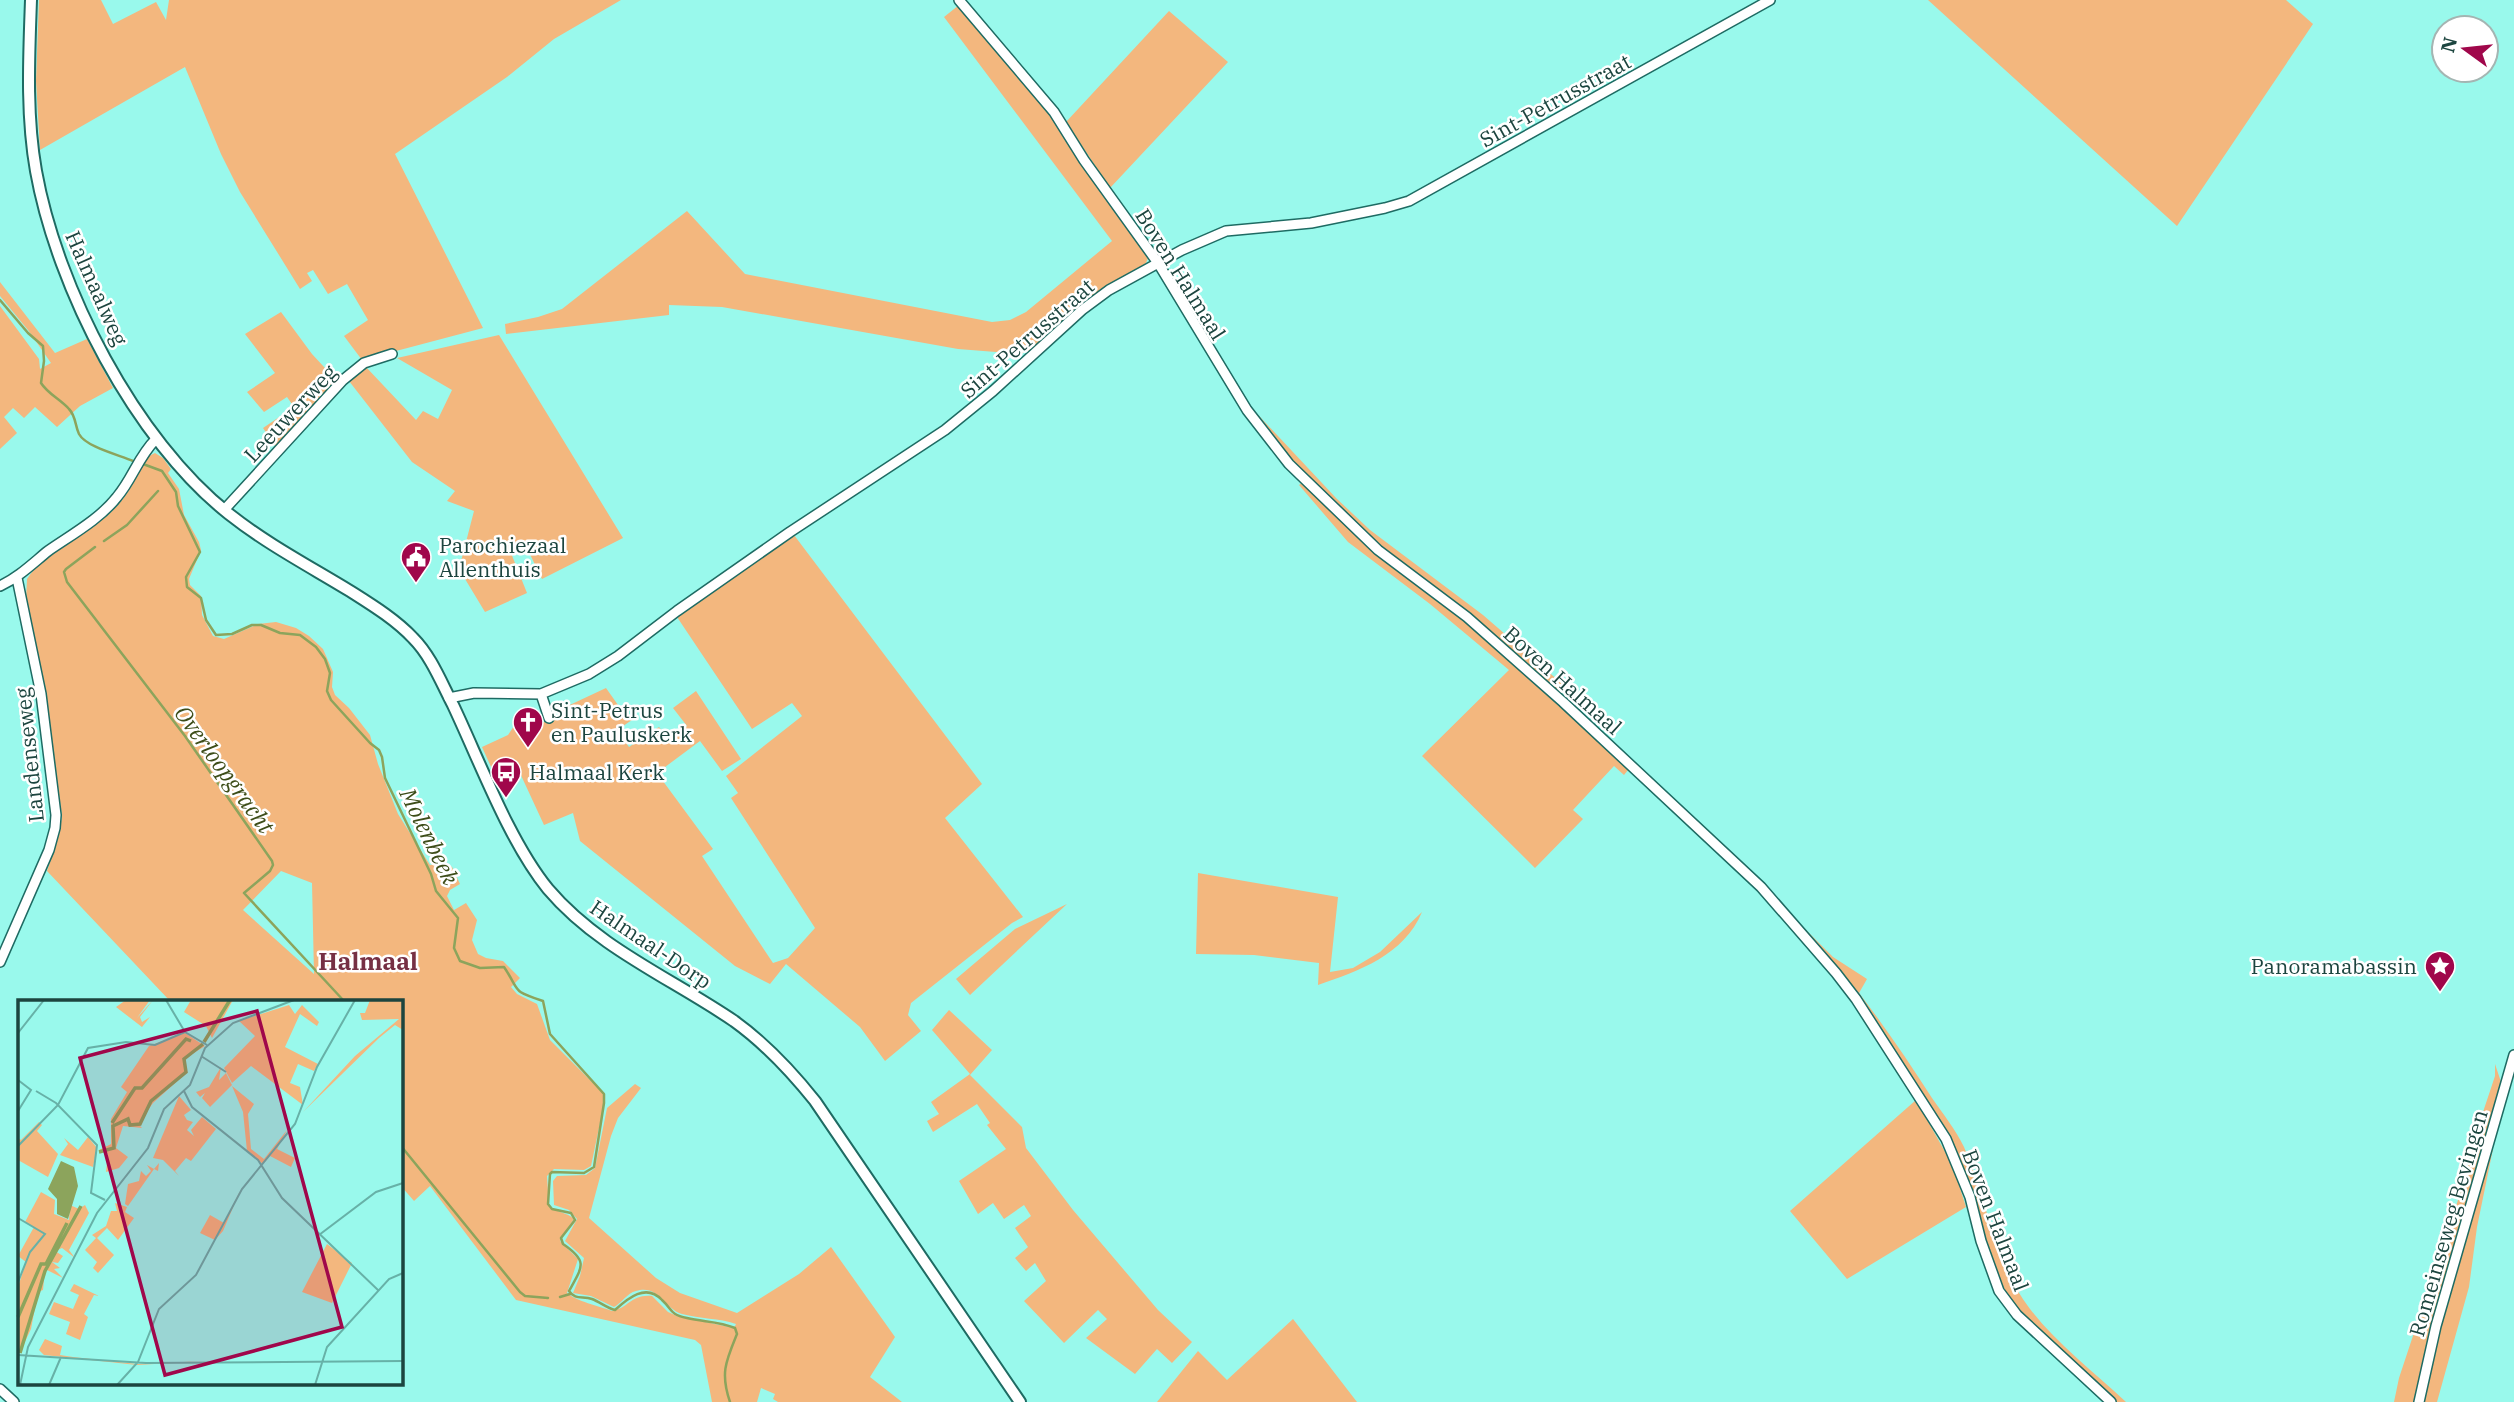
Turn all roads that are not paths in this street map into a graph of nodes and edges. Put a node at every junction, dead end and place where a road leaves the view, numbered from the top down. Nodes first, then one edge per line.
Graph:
1 (31, 0) edge
2 (959, 0) edge
3 (1770, 0) edge
4 (1158, 263) junction
5 (392, 354) dead end
6 (156, 439) junction
7 (224, 510) junction
8 (17, 578) junction
9 (0, 586) edge
10 (541, 694) junction
11 (449, 698) junction
12 (549, 718) dead end
13 (0, 962) edge
14 (2514, 1055) edge
15 (0, 1389) edge
16 (14, 1402) edge
17 (1020, 1402) edge
18 (2111, 1402) edge
19 (2419, 1402) edge

1 - 6 street, Halmaalweg
2 - 4 street, Boven Halmaal
3 - 4 street, Sint-Petrusstraat
4 - 10 street, Sint-Petrusstraat
4 - 18 street, Boven Halmaal
5 - 7 street, Leeuwerweg
6 - 7 street, Halmaalweg
6 - 8 street
7 - 11 street, Halmaal-Dorp
8 - 9 street
8 - 13 street, Landenseweg
10 - 11 street, Sint-Petrusstraat
10 - 12 street
11 - 17 street, Halmaal-Dorp
14 - 19 street, Romeinseweg Bevingen
15 - 16 street

